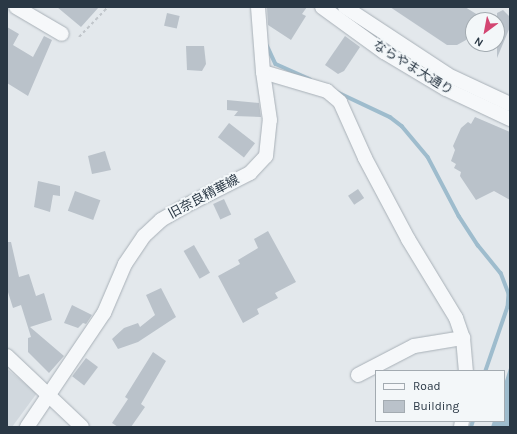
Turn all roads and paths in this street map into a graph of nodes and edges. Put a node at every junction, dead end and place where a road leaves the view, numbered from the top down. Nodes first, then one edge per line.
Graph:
1 (16, 7) edge
2 (108, 7) edge
3 (258, 7) edge
4 (322, 7) edge
5 (345, 7) edge
6 (62, 34) dead end
7 (79, 37) dead end
8 (263, 72) junction
9 (510, 104) edge
10 (510, 119) edge
11 (463, 338) junction
12 (7, 356) edge
13 (466, 370) edge
14 (358, 375) dead end
15 (47, 396) junction
16 (27, 427) edge
17 (82, 427) edge

1 - 6 street
2 - 7 path
3 - 8 street, 旧奈良精華線
4 - 10 street, ならやま大通り
5 - 9 street, ならやま大通り
8 - 11 street
8 - 15 street, 旧奈良精華線
11 - 13 street
11 - 14 street
12 - 15 street
15 - 16 street, 旧奈良精華線
15 - 17 street

